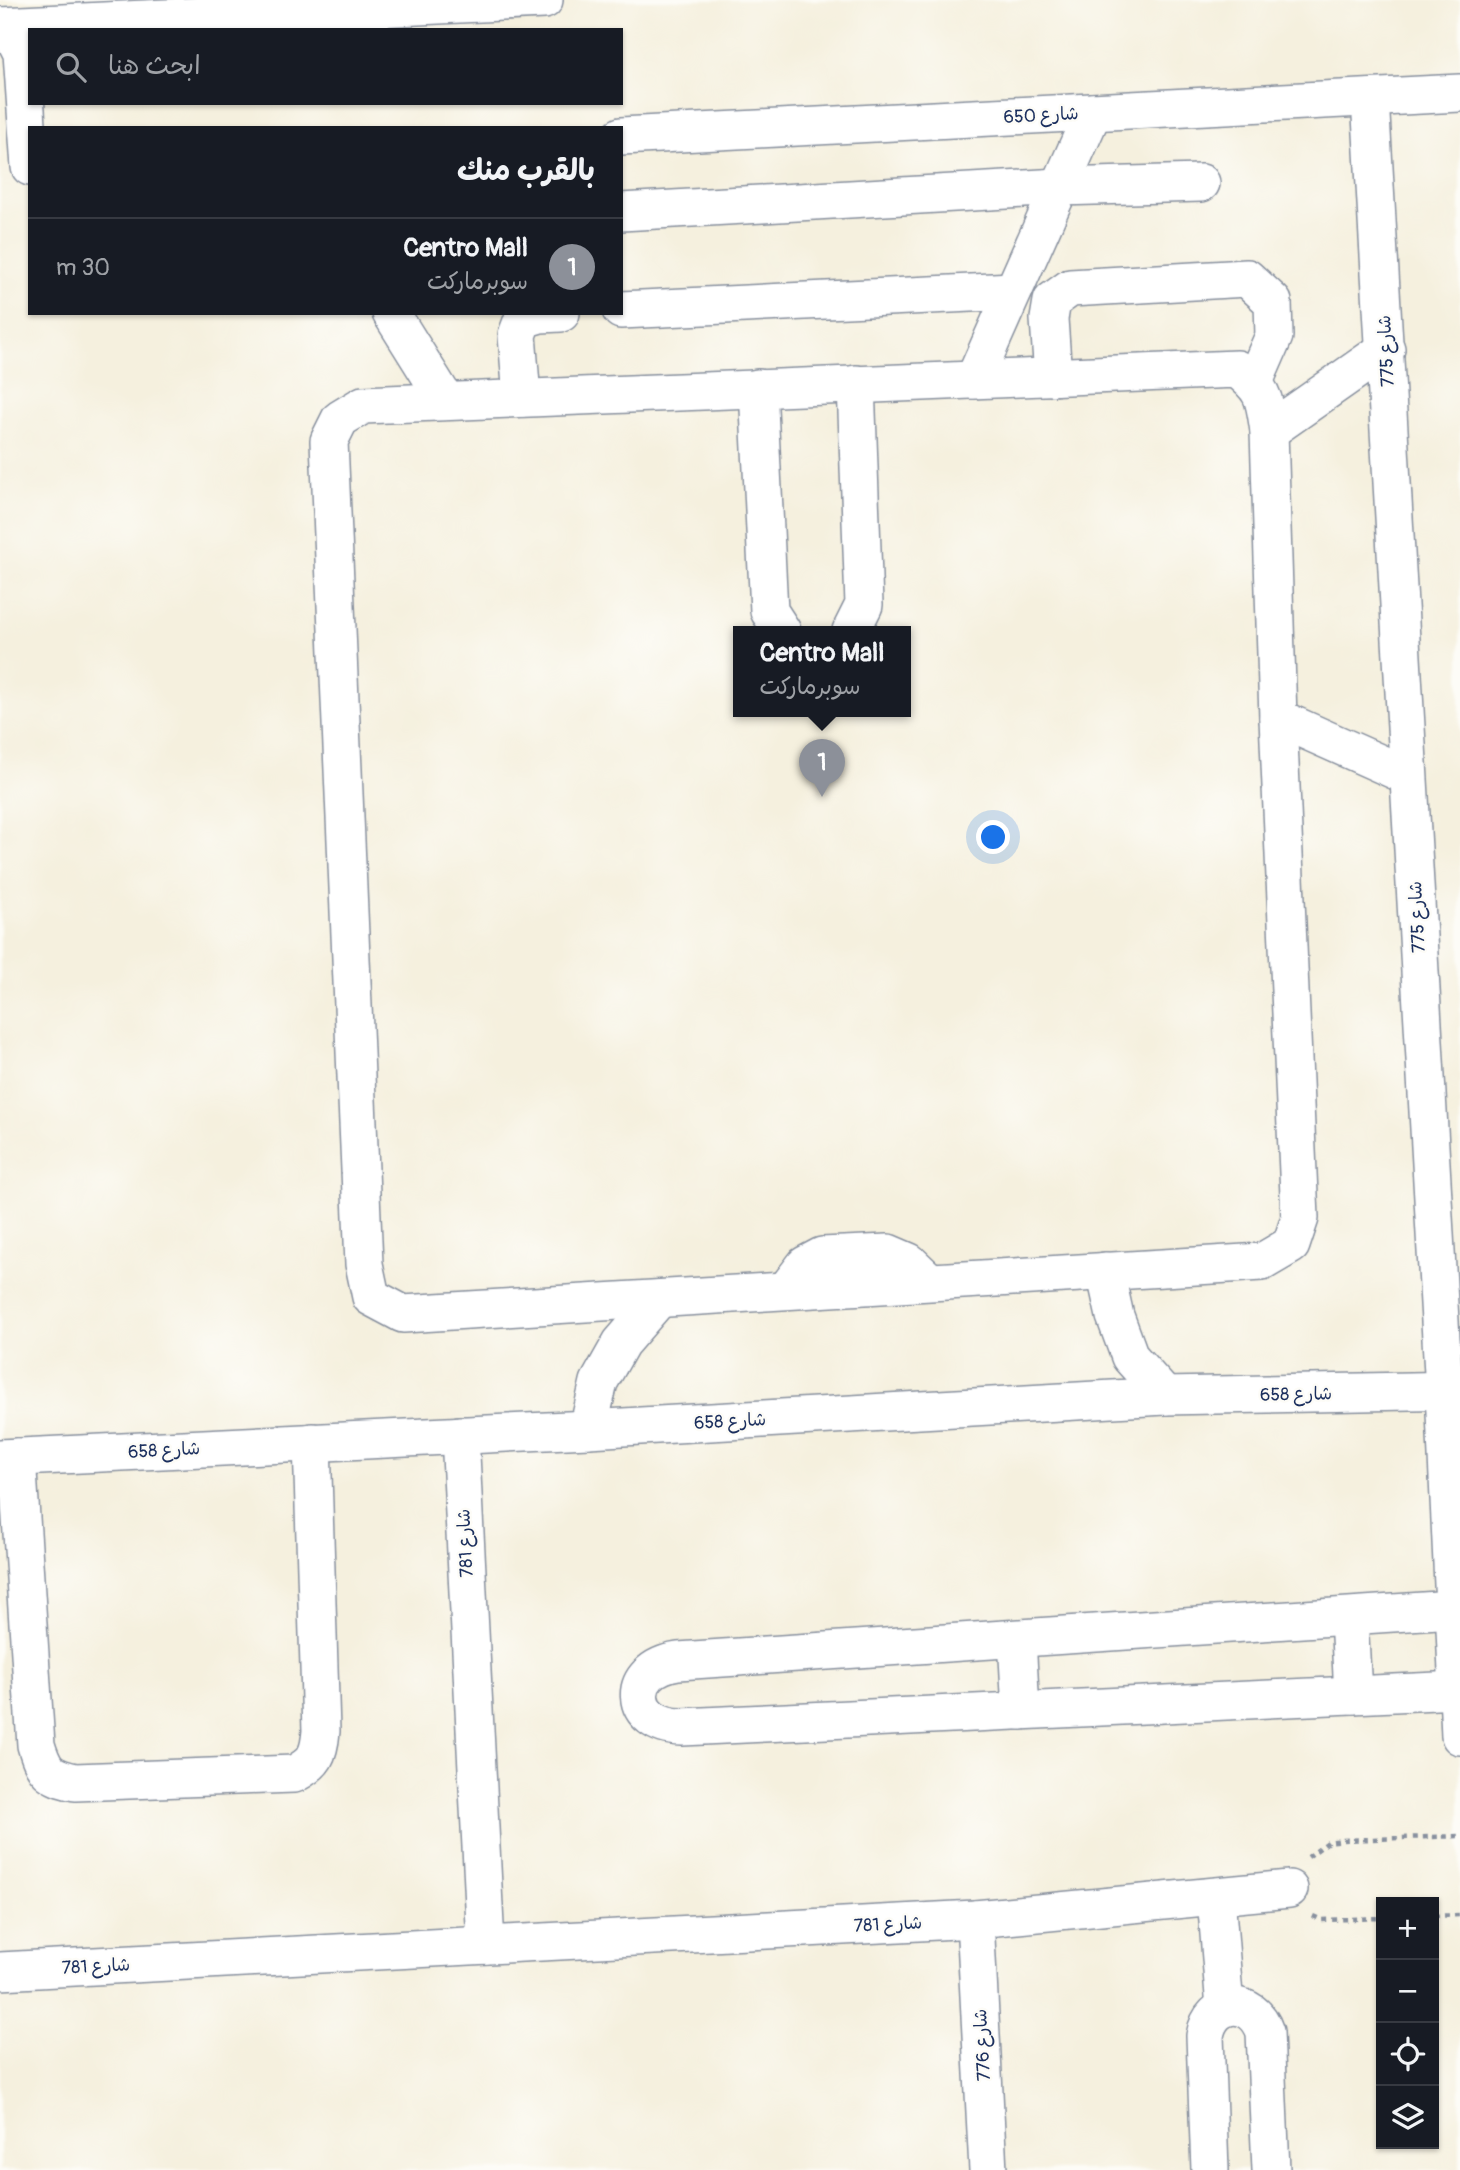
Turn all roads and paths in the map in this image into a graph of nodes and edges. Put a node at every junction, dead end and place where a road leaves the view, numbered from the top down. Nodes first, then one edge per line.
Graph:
1 (544, 0) edge
2 (0, 21) edge
3 (1460, 93) edge
4 (1370, 98) junction
5 (1093, 112) junction
6 (623, 136) edge
7 (28, 138) edge
8 (28, 167) edge
9 (0, 169) edge
10 (1200, 183) dead end
11 (1059, 187) junction
12 (623, 212) edge
13 (1013, 291) junction
14 (623, 310) edge
15 (392, 315) edge
16 (537, 315) edge
17 (1386, 349) junction
18 (1053, 377) junction
19 (974, 380) junction
20 (1254, 382) junction
21 (856, 384) junction
22 (758, 388) junction
23 (522, 398) junction
24 (446, 401) junction
25 (1269, 431) junction
26 (779, 626) edge
27 (854, 626) edge
28 (1278, 718) junction
29 (1408, 776) junction
30 (1105, 1271) junction
31 (659, 1299) junction
32 (1452, 1390) edge
33 (1166, 1396) junction
34 (588, 1429) junction
35 (460, 1435) junction
36 (312, 1442) junction
37 (9, 1457) edge
38 (1453, 1609) junction
39 (1349, 1617) junction
40 (1017, 1639) junction
41 (1458, 1690) junction
42 (1353, 1695) junction
43 (1021, 1711) junction
44 (1460, 1736) edge
45 (1460, 1836) edge
46 (1289, 1889) junction
47 (1216, 1897) junction
48 (1460, 1915) edge
49 (1439, 1916) edge
50 (1376, 1918) edge
51 (975, 1919) junction
52 (486, 1945) junction
53 (0, 1971) edge
54 (1225, 2008) junction
55 (988, 2170) edge
56 (1210, 2170) edge
57 (1271, 2170) edge

1 - 2 street
2 - 7 street
3 - 4 street, شارع 650
4 - 5 street, شارع 650
4 - 17 street, شارع 775
5 - 6 street, شارع 650
5 - 11 street
8 - 9 street
10 - 11 street
11 - 12 street
11 - 13 street
13 - 14 street
13 - 19 street
15 - 24 street
16 - 23 street
17 - 25 street
17 - 29 street, شارع 775
18 - 19 street
18 - 20 street
18 - 20 street
19 - 21 street
20 - 25 street
21 - 22 street
21 - 27 street
22 - 23 street
22 - 26 street
23 - 24 street
24 - 31 street
25 - 28 street
28 - 29 street
28 - 30 street
29 - 32 street, شارع 775
30 - 31 street
30 - 33 street
31 - 34 street
32 - 33 street, شارع 658
32 - 38 street, شارع 775
33 - 34 street, شارع 658
34 - 35 street, شارع 658
35 - 36 street, شارع 658
35 - 52 street, شارع 781
36 - 37 street, شارع 658
36 - 37 street
38 - 39 street
38 - 41 street, شارع 775
39 - 40 street
39 - 42 street
40 - 43 street
40 - 43 street
41 - 42 street
41 - 44 street, شارع 775
42 - 43 street
45 - 46 path
46 - 47 street, شارع 781
46 - 50 path
47 - 51 street, شارع 781
47 - 54 street
48 - 49 path
51 - 52 street, شارع 781
51 - 55 street, شارع 776
52 - 53 street, شارع 781
54 - 56 street
54 - 57 street

